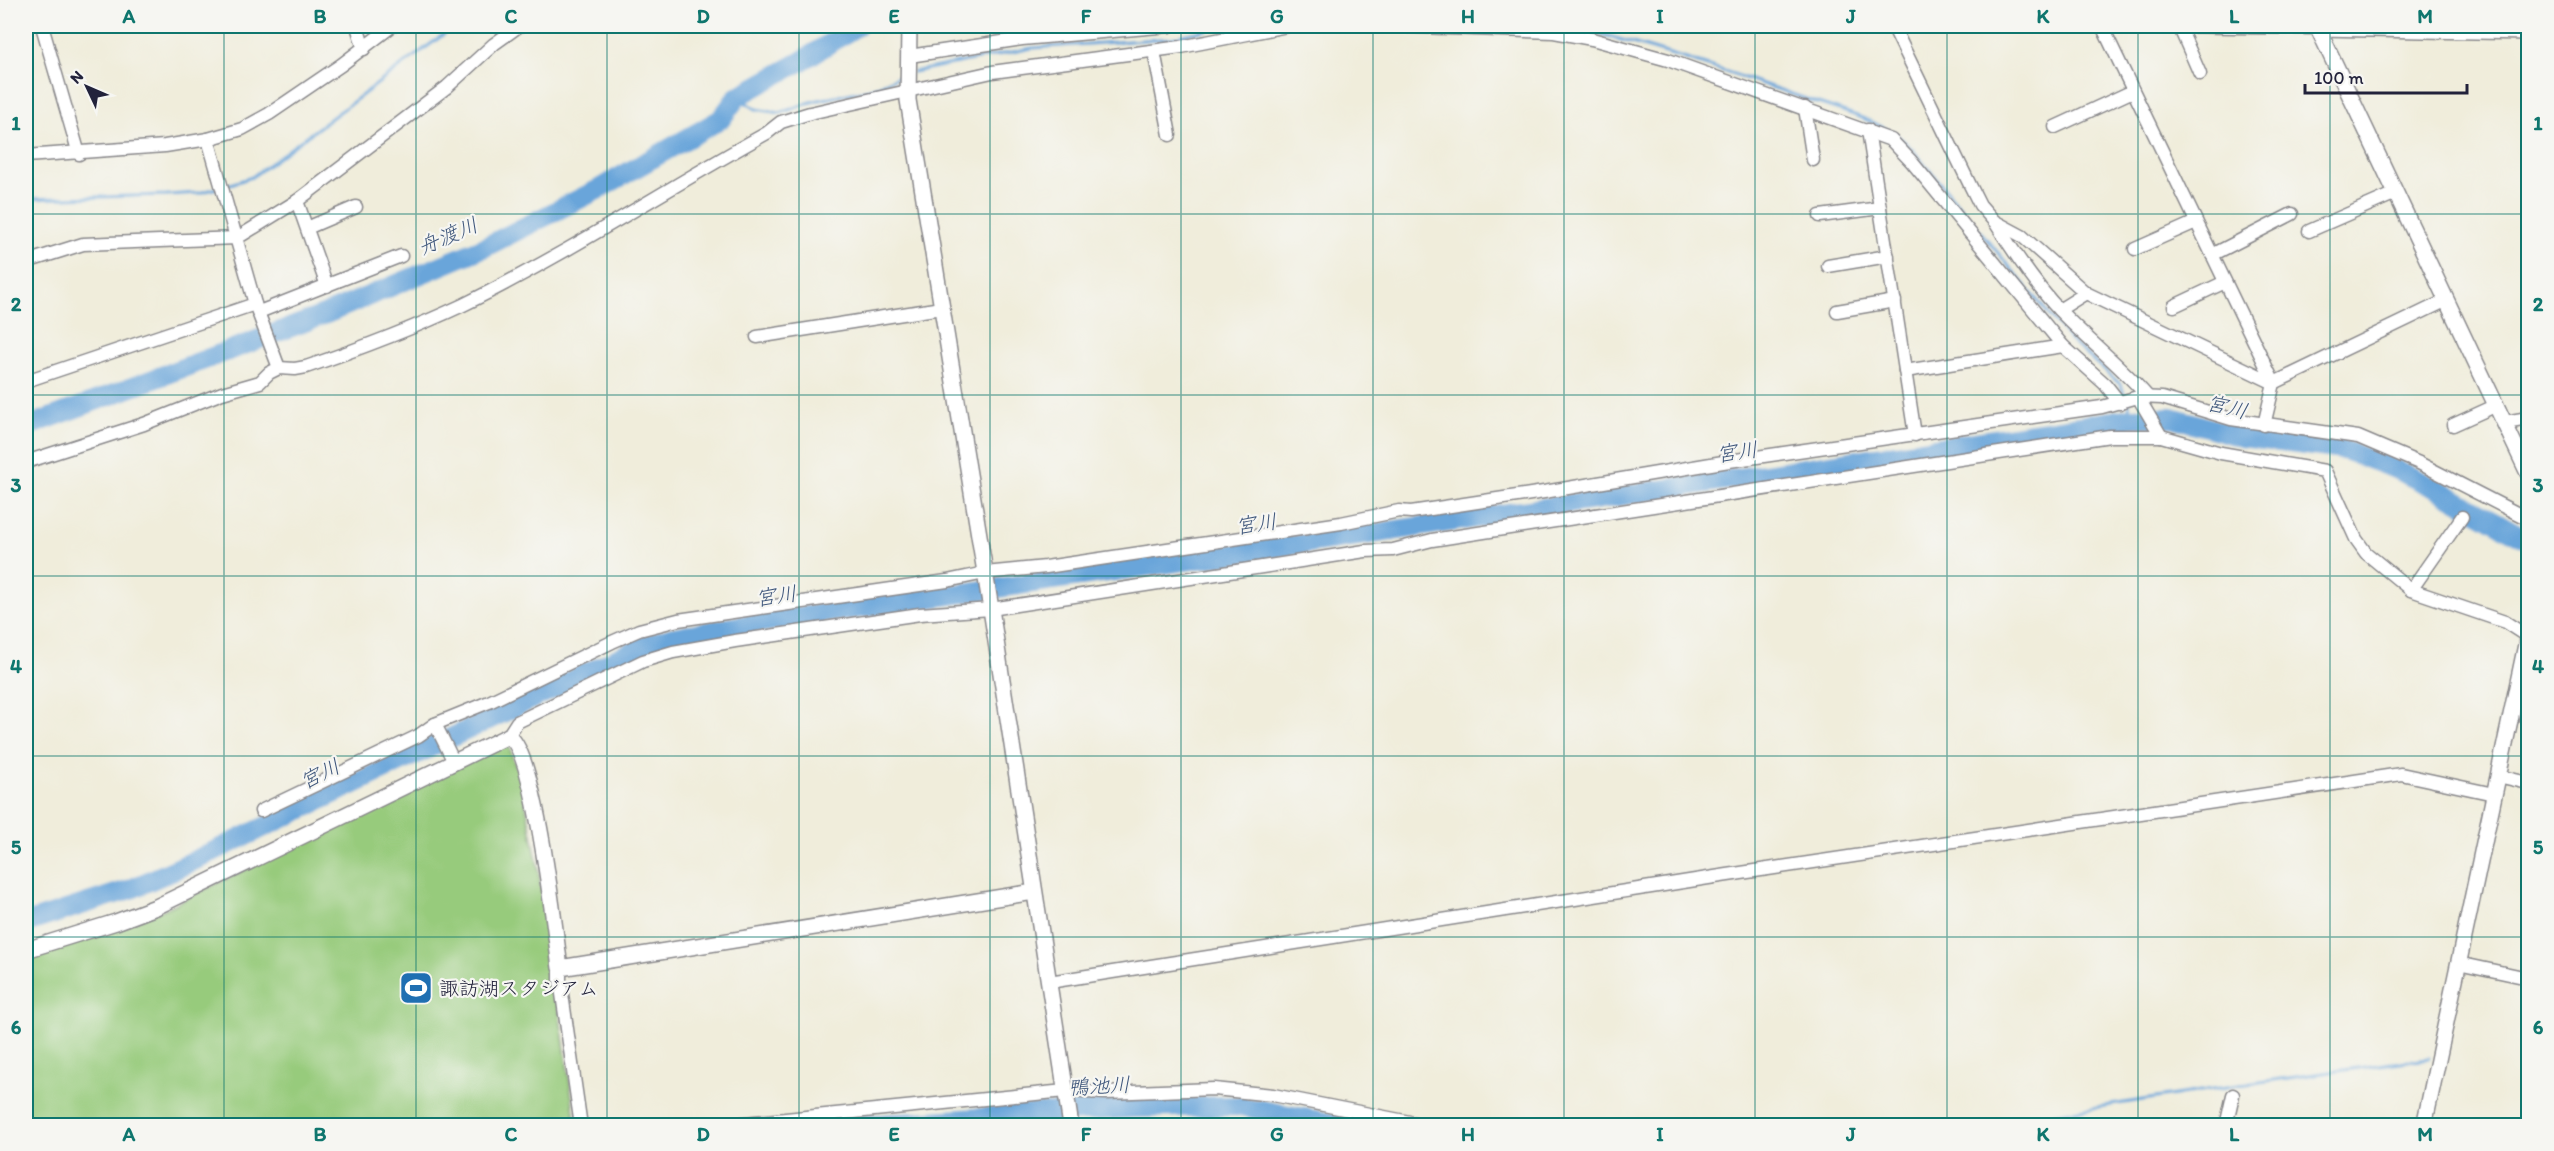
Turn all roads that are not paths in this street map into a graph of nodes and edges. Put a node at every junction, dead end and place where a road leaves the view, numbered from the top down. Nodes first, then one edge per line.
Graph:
1 (42, 26) edge
2 (357, 26) edge
3 (392, 26) edge
4 (519, 26) edge
5 (909, 26) edge
6 (1170, 26) edge
7 (1287, 26) edge
8 (1393, 26) edge
9 (1893, 26) edge
10 (2102, 26) edge
11 (2166, 26) edge
12 (2179, 26) edge
13 (2318, 27) edge
14 (2529, 32) edge
15 (364, 49) junction
16 (1154, 51) junction
17 (909, 56) junction
18 (2200, 74) dead end
19 (907, 89) junction
20 (2133, 91) junction
21 (1806, 108) junction
22 (2055, 127) dead end
23 (1868, 130) junction
24 (1170, 135) dead end
25 (208, 139) junction
26 (79, 154) junction
27 (26, 156) edge
28 (1813, 160) dead end
29 (2396, 193) junction
30 (297, 201) junction
31 (356, 207) dead end
32 (1880, 208) junction
33 (2292, 214) dead end
34 (1820, 216) dead end
35 (1994, 221) junction
36 (2196, 222) junction
37 (306, 228) junction
38 (2310, 231) dead end
39 (237, 238) junction
40 (2135, 249) dead end
41 (2212, 255) junction
42 (401, 256) dead end
43 (1888, 256) junction
44 (26, 262) edge
45 (1828, 266) dead end
46 (2226, 282) junction
47 (327, 286) junction
48 (2086, 293) junction
49 (2447, 300) junction
50 (1894, 301) junction
51 (2174, 306) dead end
52 (941, 308) junction
53 (2059, 310) junction
54 (259, 311) junction
55 (1838, 311) dead end
56 (757, 337) dead end
57 (2063, 346) junction
58 (278, 365) junction
59 (1905, 371) junction
60 (26, 381) edge
61 (2274, 383) junction
62 (2142, 399) junction
63 (2120, 403) junction
64 (2497, 405) junction
65 (2529, 418) edge
66 (2505, 422) junction
67 (2264, 425) junction
68 (2453, 425) dead end
69 (2159, 433) junction
70 (1914, 435) junction
71 (26, 462) edge
72 (2529, 473) edge
73 (2462, 517) dead end
74 (2529, 519) edge
75 (985, 575) junction
76 (2410, 590) junction
77 (990, 605) junction
78 (2529, 635) edge
79 (436, 726) junction
80 (507, 736) junction
81 (451, 758) junction
82 (2498, 776) junction
83 (2529, 783) edge
84 (2494, 794) junction
85 (261, 811) dead end
86 (1034, 892) junction
87 (26, 950) edge
88 (2458, 963) junction
89 (560, 969) junction
90 (2529, 978) edge
91 (1050, 982) junction
92 (1066, 1093) junction
93 (2233, 1095) dead end
94 (581, 1125) edge
95 (715, 1125) edge
96 (1071, 1125) edge
97 (1430, 1125) edge
98 (2226, 1125) edge
99 (2424, 1125) edge

1 - 26 street
2 - 15 street
3 - 15 street
4 - 30 street
5 - 17 street
6 - 17 street
7 - 16 street
8 - 21 street
9 - 35 street
10 - 20 street
11 - 12 street
12 - 13 street
12 - 18 street
13 - 14 street
13 - 29 street
15 - 25 street
16 - 19 street
16 - 24 street
17 - 19 street
19 - 52 street
19 - 58 street
20 - 22 street
20 - 36 street
21 - 23 street
21 - 28 street
23 - 32 street
23 - 57 street
25 - 26 street
25 - 39 street
26 - 27 street
29 - 38 street
29 - 49 street
30 - 37 street
30 - 39 street
31 - 37 street
32 - 34 street
32 - 43 street
33 - 41 street
35 - 48 street
35 - 53 street
36 - 40 street
36 - 41 street
37 - 47 street
39 - 44 street
39 - 54 street
41 - 46 street
42 - 47 street
43 - 45 street
43 - 50 street
46 - 51 street
46 - 61 street
47 - 54 street
48 - 53 street
48 - 61 street
49 - 61 street
49 - 64 street
50 - 55 street
50 - 59 street
52 - 56 street
52 - 75 street
53 - 62 street
54 - 58 street
54 - 60 street
57 - 59 street
57 - 63 street
58 - 71 street
59 - 70 street
61 - 67 street
62 - 63 street
62 - 67 street
62 - 69 street
63 - 70 street
64 - 66 street
64 - 68 street
65 - 66 street
66 - 72 street
67 - 74 street
69 - 76 street
69 - 77 street
70 - 75 street
73 - 76 street
75 - 77 street
75 - 79 street
76 - 78 street
77 - 80 street
77 - 86 street
78 - 82 street
79 - 81 street
79 - 85 street
80 - 81 street
80 - 89 street
81 - 87 street
82 - 83 street
82 - 84 street
84 - 88 street
84 - 91 street
86 - 89 street
86 - 91 street
88 - 90 street
88 - 99 street
89 - 94 street
91 - 92 street
92 - 95 street
92 - 96 street
92 - 97 street
93 - 98 street

